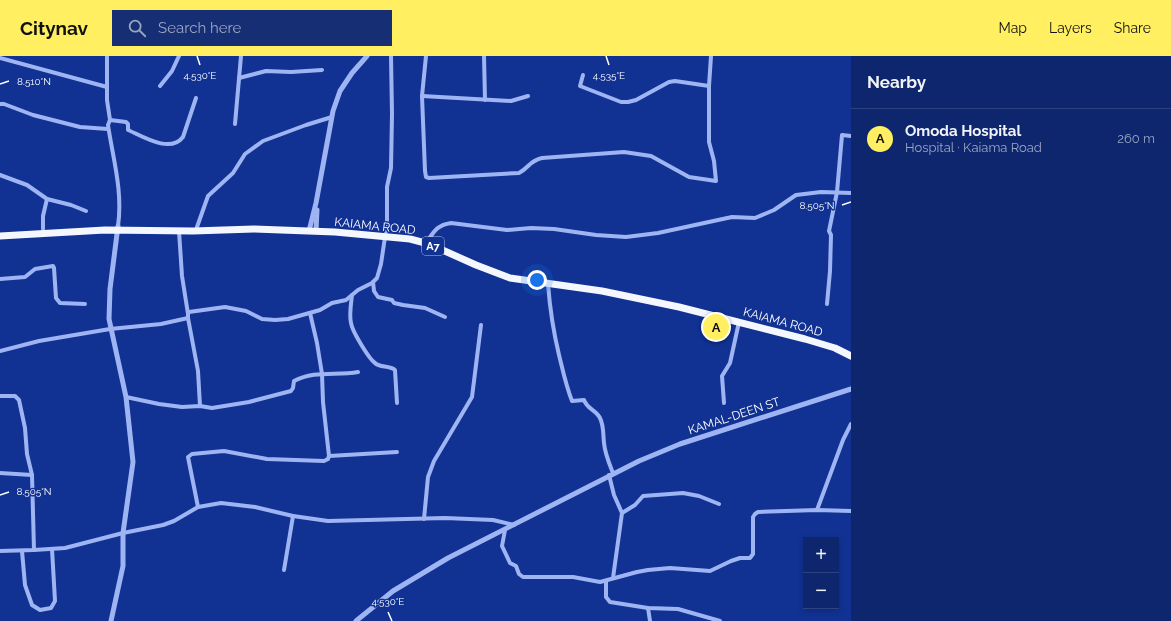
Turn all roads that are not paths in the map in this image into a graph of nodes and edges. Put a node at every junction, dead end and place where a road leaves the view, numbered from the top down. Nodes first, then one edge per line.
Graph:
1 (107, 56) edge
2 (179, 56) edge
3 (241, 56) edge
4 (367, 56) edge
5 (391, 56) edge
6 (426, 56) edge
7 (484, 56) edge
8 (712, 56) edge
9 (0, 58) edge
10 (322, 70) dead end
11 (583, 75) dead end
12 (239, 78) junction
13 (160, 86) dead end
14 (709, 86) junction
15 (107, 87) junction
16 (422, 96) junction
17 (528, 96) dead end
18 (196, 98) dead end
19 (485, 100) junction
20 (0, 104) edge
21 (332, 117) junction
22 (110, 120) junction
23 (235, 124) dead end
24 (108, 129) junction
25 (851, 136) edge
26 (0, 176) edge
27 (837, 192) junction
28 (851, 193) edge
29 (47, 199) junction
30 (86, 211) dead end
31 (196, 227) junction
32 (43, 228) junction
33 (118, 228) junction
34 (313, 230) junction
35 (0, 231) edge
36 (179, 231) junction
37 (385, 234) junction
38 (0, 236) edge
39 (428, 240) junction
40 (0, 279) edge
41 (374, 282) junction
42 (548, 284) junction
43 (352, 295) junction
44 (85, 304) dead end
45 (827, 304) dead end
46 (310, 313) junction
47 (188, 316) junction
48 (445, 317) dead end
49 (739, 322) junction
50 (481, 325) dead end
51 (110, 329) junction
52 (0, 351) edge
53 (851, 351) edge
54 (851, 356) edge
55 (358, 372) dead end
56 (322, 374) junction
57 (851, 389) edge
58 (0, 396) edge
59 (126, 397) junction
60 (397, 403) dead end
61 (724, 403) dead end
62 (200, 406) junction
63 (851, 424) edge
64 (397, 452) dead end
65 (329, 456) junction
66 (0, 474) edge
67 (611, 474) junction
68 (32, 475) junction
69 (719, 504) dead end
70 (198, 507) junction
71 (817, 510) junction
72 (851, 512) edge
73 (622, 513) junction
74 (292, 516) junction
75 (424, 519) junction
76 (514, 524) junction
77 (505, 530) junction
78 (123, 533) junction
79 (52, 549) junction
80 (34, 550) junction
81 (0, 551) edge
82 (22, 551) junction
83 (284, 570) dead end
84 (613, 578) junction
85 (606, 582) junction
86 (648, 608) junction
87 (112, 621) edge
88 (356, 621) edge
89 (650, 621) edge
90 (720, 621) edge

1 - 15 street
2 - 13 street
3 - 12 street
4 - 21 street
5 - 37 street
6 - 16 street
7 - 19 street
8 - 14 street
9 - 15 street
10 - 12 street
11 - 14 street
12 - 23 street
14 - 16 street
15 - 22 street
16 - 19 street
17 - 19 street
18 - 22 street
20 - 24 street
21 - 31 street
21 - 34 street
22 - 24 street
24 - 33 street
25 - 27 street
26 - 29 street
27 - 28 street
27 - 39 street
27 - 45 street
29 - 30 street
29 - 32 street
31 - 33 highway, KAIAMA ROAD / A7
31 - 34 highway, KAIAMA ROAD / A7
32 - 33 highway, KAIAMA ROAD / A7
32 - 35 highway, KAIAMA ROAD / A7
33 - 36 highway, KAIAMA ROAD / A7
33 - 38 highway, KAIAMA ROAD / A7
33 - 51 street
34 - 36 highway, KAIAMA ROAD / A7
34 - 37 highway, KAIAMA ROAD / A7
36 - 47 street
37 - 39 highway, KAIAMA ROAD / A7
37 - 41 street
37 - 42 highway, KAIAMA ROAD / A7
39 - 53 highway, KAIAMA ROAD / A7
40 - 44 street
41 - 43 street
41 - 48 street
42 - 49 highway, KAIAMA ROAD / A7
42 - 67 street
43 - 46 street
43 - 60 street
46 - 47 street
46 - 56 street
47 - 51 street
47 - 62 street
49 - 54 highway, KAIAMA ROAD / A7
49 - 61 street
50 - 75 street
51 - 52 street
51 - 59 street
55 - 56 street
56 - 62 street
56 - 65 street
57 - 67 street, KAMAL-DEEN ST
58 - 68 street
59 - 62 street
59 - 78 street
63 - 71 street
64 - 65 street
65 - 70 street
66 - 68 street
67 - 73 street
67 - 76 street, KAMAL-DEEN ST
68 - 80 street
69 - 73 street
70 - 74 street
70 - 78 street
71 - 72 street
71 - 84 street
73 - 84 street
74 - 75 street
74 - 83 street
75 - 76 street
76 - 77 street, KAMAL-DEEN ST
77 - 85 street
77 - 88 street, KAMAL-DEEN ST
78 - 79 street
78 - 87 street
79 - 80 street
79 - 82 street
80 - 82 street
81 - 82 street
84 - 85 street
85 - 86 street
86 - 89 street
86 - 90 street

